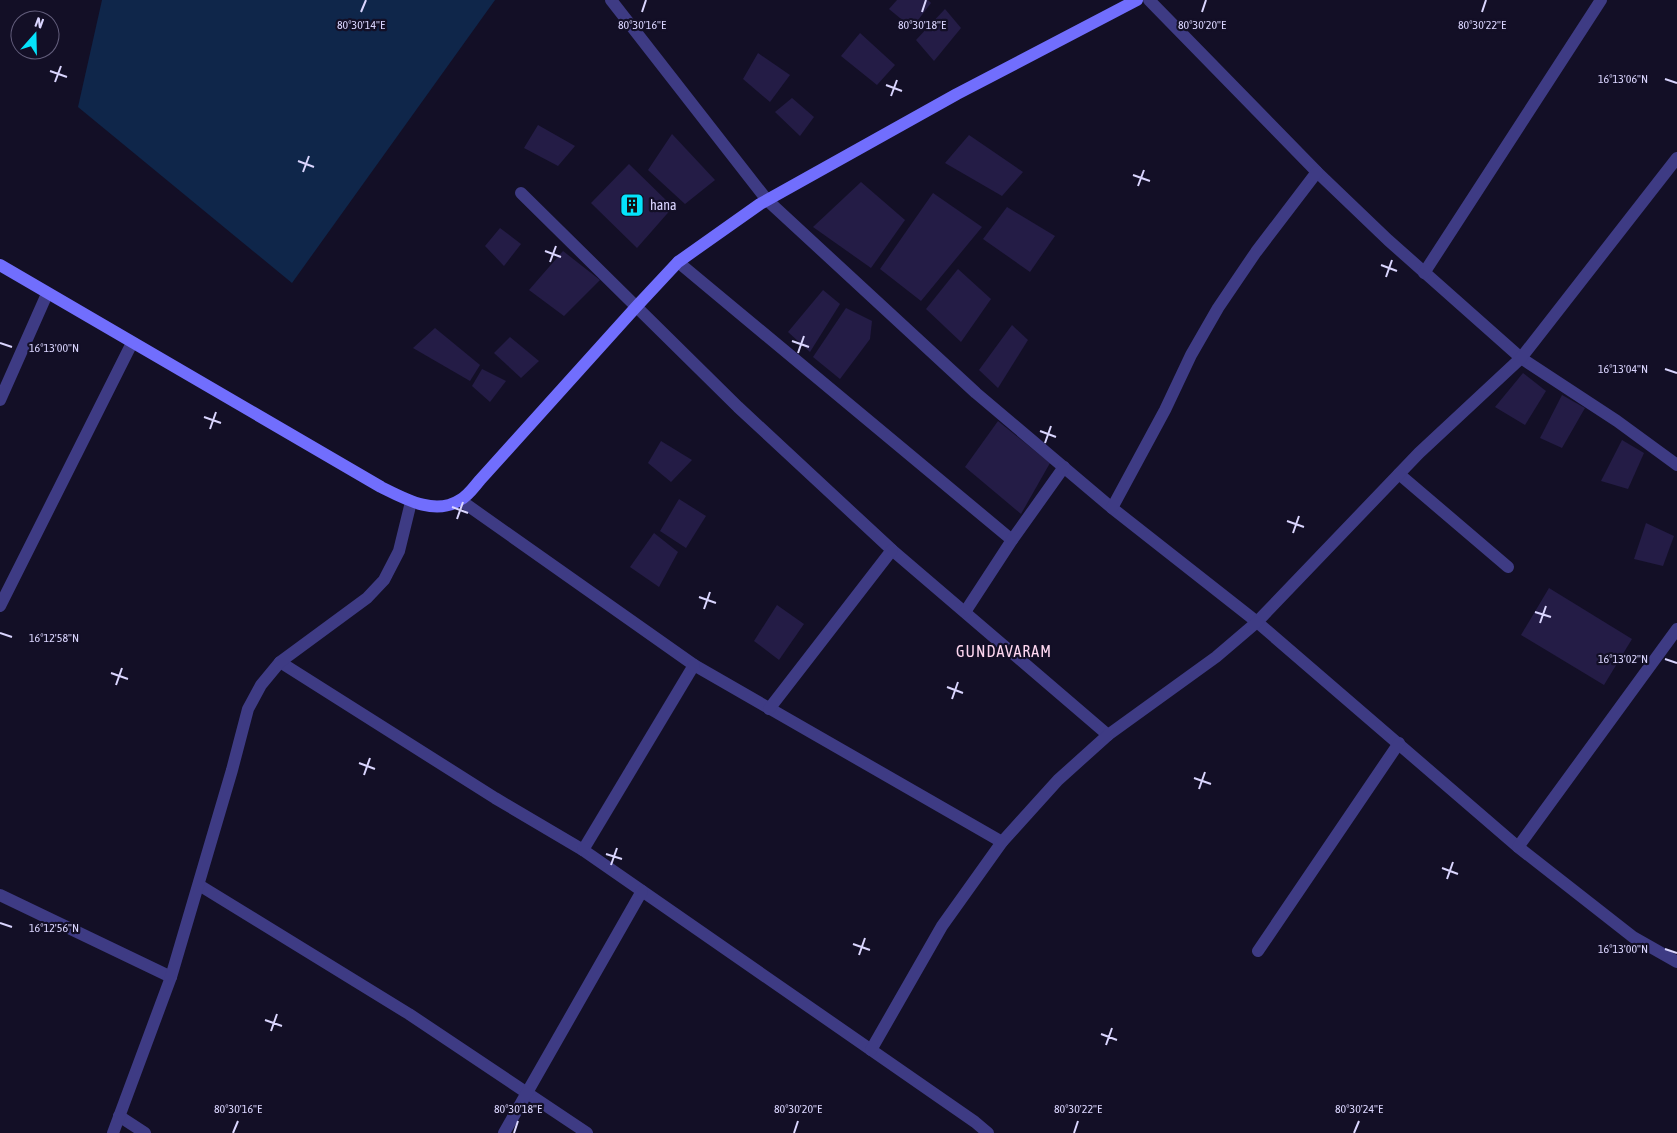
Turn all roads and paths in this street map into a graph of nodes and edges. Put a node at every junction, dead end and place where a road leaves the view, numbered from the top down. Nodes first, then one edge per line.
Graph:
1 (611, 0) edge
2 (1138, 0) edge
3 (1149, 0) edge
4 (1601, 0) edge
5 (1677, 158) edge
6 (1317, 172) junction
7 (521, 192) dead end
8 (766, 200) junction
9 (678, 262) junction
10 (0, 265) edge
11 (1424, 273) junction
12 (47, 294) junction
13 (636, 307) junction
14 (132, 343) junction
15 (1521, 358) junction
16 (0, 400) edge
17 (1677, 465) edge
18 (1064, 467) junction
19 (1399, 474) junction
20 (460, 500) junction
21 (412, 502) junction
22 (1112, 508) junction
23 (1012, 540) junction
24 (892, 550) junction
25 (1508, 567) dead end
26 (0, 606) edge
27 (965, 612) junction
28 (1257, 622) junction
29 (1677, 629) edge
30 (280, 662) junction
31 (694, 665) junction
32 (769, 709) junction
33 (1108, 735) junction
34 (1399, 743) junction
35 (1002, 842) junction
36 (1518, 847) junction
37 (583, 850) junction
38 (199, 885) junction
39 (642, 891) junction
40 (0, 895) edge
41 (1258, 951) dead end
42 (1677, 962) edge
43 (171, 977) junction
44 (871, 1050) junction
45 (527, 1093) junction
46 (119, 1116) junction
47 (113, 1133) edge
48 (145, 1133) edge
49 (504, 1133) edge
50 (587, 1133) edge
51 (988, 1133) edge

1 - 8 street
2 - 8 main road
3 - 6 street
4 - 11 street
5 - 15 street
6 - 11 street
6 - 22 street
7 - 13 street
8 - 9 main road
8 - 18 street
9 - 13 main road
9 - 23 street
10 - 12 main road
11 - 15 street
12 - 14 main road
12 - 16 street
13 - 20 main road
13 - 24 street
14 - 21 main road
14 - 26 street
15 - 17 street
15 - 19 street
18 - 22 street
18 - 23 street
19 - 25 street
19 - 28 street
20 - 21 main road
20 - 31 street
21 - 30 street
22 - 28 street
23 - 27 street
24 - 27 street
24 - 32 street
27 - 33 street
28 - 33 street
28 - 34 street
29 - 36 street
30 - 37 street
30 - 38 street
31 - 32 street
31 - 37 street
32 - 35 street
33 - 35 street
34 - 36 street
34 - 41 street
35 - 44 street
36 - 42 street
37 - 39 street
38 - 43 street
38 - 45 street
39 - 44 street
39 - 45 street
40 - 43 street
43 - 46 street
44 - 51 street
45 - 49 street
45 - 50 street
46 - 47 street
46 - 48 street

